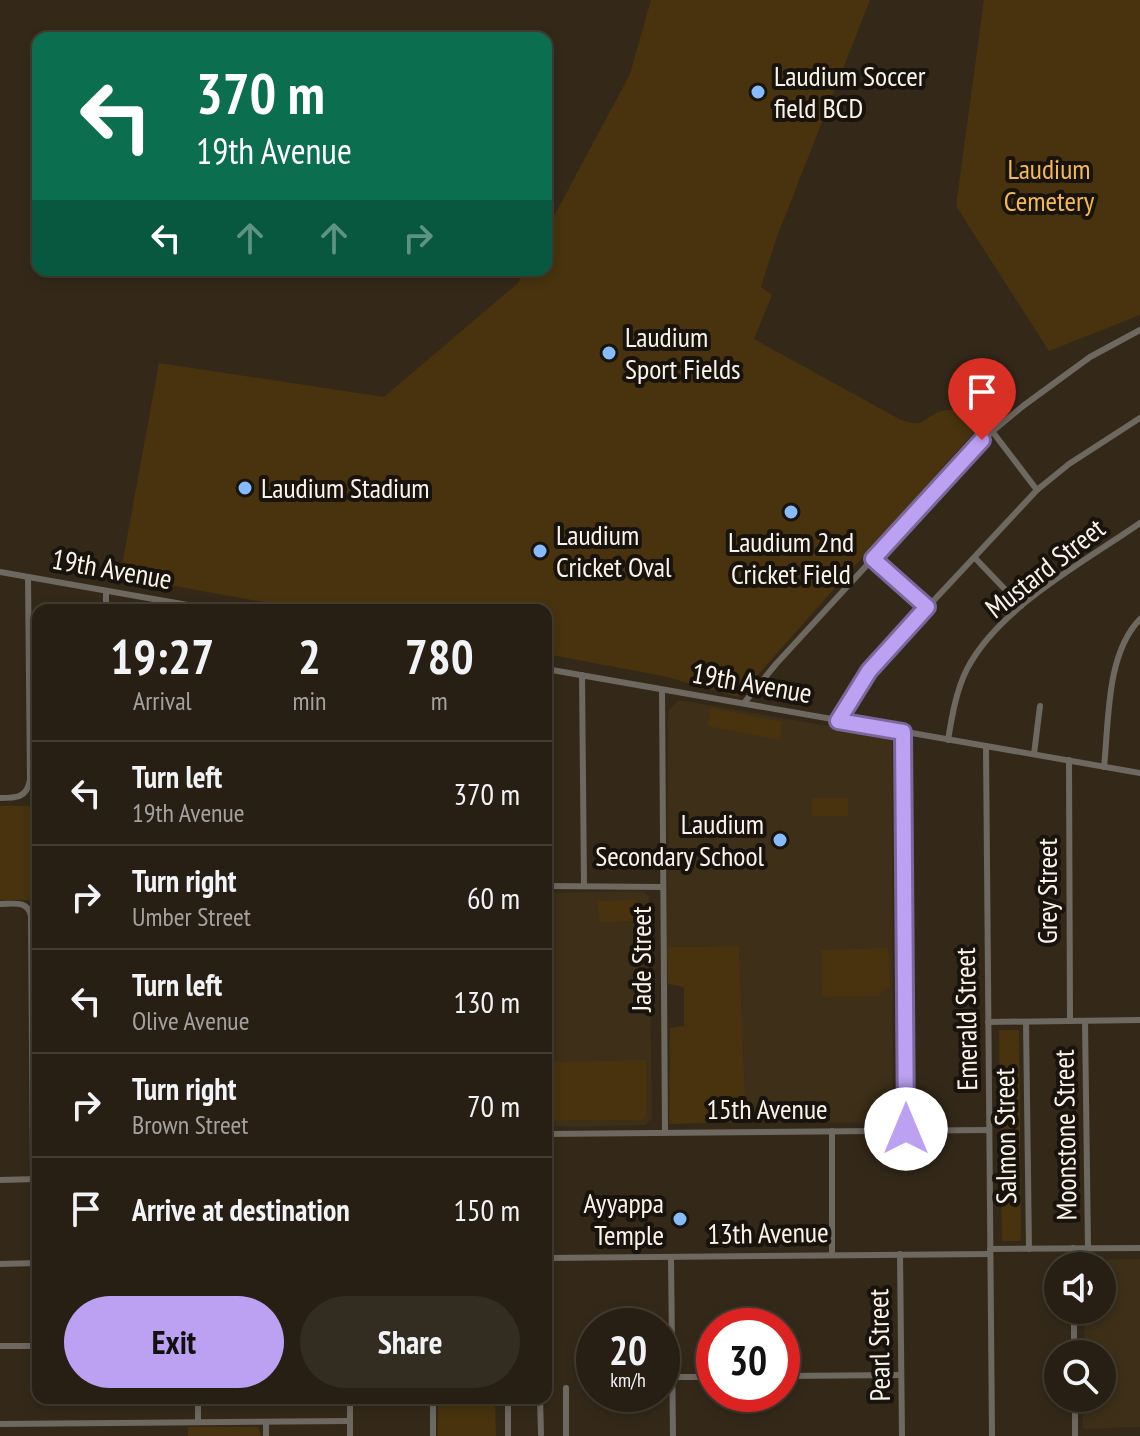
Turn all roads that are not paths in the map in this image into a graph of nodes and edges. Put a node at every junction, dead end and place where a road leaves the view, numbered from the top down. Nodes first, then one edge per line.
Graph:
1 (1140, 330) edge
2 (1140, 418) edge
3 (992, 431) junction
4 (1037, 490) junction
5 (1140, 523) edge
6 (975, 558) junction
7 (873, 559) junction
8 (0, 572) edge
9 (28, 577) junction
10 (106, 591) junction
11 (106, 604) edge
12 (169, 604) edge
13 (1021, 606) junction
14 (927, 607) junction
15 (1140, 619) edge
16 (552, 670) edge
17 (582, 675) junction
18 (662, 690) junction
19 (744, 703) junction
20 (1040, 706) dead end
21 (838, 721) junction
22 (903, 732) junction
23 (948, 740) junction
24 (986, 747) junction
25 (1034, 754) junction
26 (1069, 760) junction
27 (1104, 767) junction
28 (1140, 773) edge
29 (0, 798) edge
30 (584, 885) junction
31 (552, 886) edge
32 (663, 887) junction
33 (0, 904) edge
34 (32, 962) edge
35 (1140, 1020) edge
36 (1070, 1021) junction
37 (1085, 1021) junction
38 (988, 1022) junction
39 (1026, 1022) junction
40 (906, 1129) junction
41 (989, 1130) junction
42 (832, 1131) junction
43 (665, 1132) junction
44 (552, 1134) edge
45 (32, 1179) edge
46 (0, 1180) edge
47 (1073, 1248) junction
48 (1088, 1248) junction
49 (1140, 1248) edge
50 (1029, 1249) junction
51 (990, 1251) junction
52 (1073, 1252) edge
53 (832, 1254) junction
54 (900, 1254) junction
55 (552, 1258) edge
56 (671, 1258) junction
57 (32, 1263) edge
58 (0, 1264) edge
59 (671, 1308) edge
60 (0, 1346) edge
61 (32, 1346) edge
62 (901, 1375) junction
63 (800, 1376) edge
64 (566, 1388) dead end
65 (198, 1404) edge
66 (350, 1404) edge
67 (433, 1404) edge
68 (508, 1404) edge
69 (540, 1404) edge
70 (673, 1412) edge
71 (1075, 1412) edge
72 (350, 1421) junction
73 (198, 1422) junction
74 (266, 1422) junction
75 (0, 1424) edge
76 (541, 1434) dead end
77 (266, 1436) edge
78 (350, 1436) edge
79 (433, 1436) edge
80 (508, 1436) edge
81 (566, 1436) edge
82 (673, 1436) edge
83 (902, 1436) edge
84 (992, 1436) edge
85 (1075, 1436) edge

1 - 3 street
2 - 4 street
3 - 4 street
3 - 7 street
4 - 6 street
5 - 13 street, Mustard Street
6 - 13 street
6 - 14 street
7 - 14 street
7 - 19 street
8 - 9 street, 19th Avenue
9 - 10 street, 19th Avenue
9 - 29 street
10 - 11 street
10 - 12 street, 19th Avenue
13 - 23 street, Mustard Street
14 - 21 street
15 - 27 street
16 - 17 street, 19th Avenue
17 - 18 street, 19th Avenue
17 - 30 street
18 - 19 street, 19th Avenue
18 - 32 street, Jade Street
19 - 21 street, 19th Avenue
20 - 25 street
21 - 22 street, 19th Avenue
22 - 23 street, 19th Avenue
22 - 40 street
23 - 24 street, 19th Avenue
24 - 25 street, 19th Avenue
24 - 38 street, Emerald Street
25 - 26 street, 19th Avenue
26 - 27 street, 19th Avenue
26 - 36 street, Grey Street
27 - 28 street, 19th Avenue
30 - 31 street
30 - 32 street
32 - 43 street, Jade Street
33 - 34 street
35 - 37 street
36 - 37 street
36 - 39 street
37 - 48 street, Moonstone Street
38 - 39 street
38 - 41 street, Emerald Street
39 - 50 street, Salmon Street
40 - 41 street, 15th Avenue
40 - 42 street, 15th Avenue
41 - 51 street, Emerald Street
42 - 43 street, 15th Avenue
42 - 53 street
43 - 44 street, 15th Avenue
45 - 46 street
47 - 48 street, 13th Avenue
47 - 50 street, 13th Avenue
47 - 52 street
48 - 49 street, 13th Avenue
50 - 51 street, 13th Avenue
51 - 54 street, 13th Avenue
51 - 84 street, Emerald Street
53 - 54 street, 13th Avenue
53 - 56 street, 13th Avenue
54 - 62 street, Pearl Street
55 - 56 street, 13th Avenue
56 - 59 street
57 - 58 street
60 - 61 street
62 - 63 street
62 - 83 street, Pearl Street
64 - 81 street
65 - 73 street
66 - 72 street
67 - 79 street
68 - 80 street
69 - 76 street
70 - 82 street
71 - 85 street
72 - 74 street
72 - 78 street
73 - 74 street
73 - 75 street
74 - 77 street

